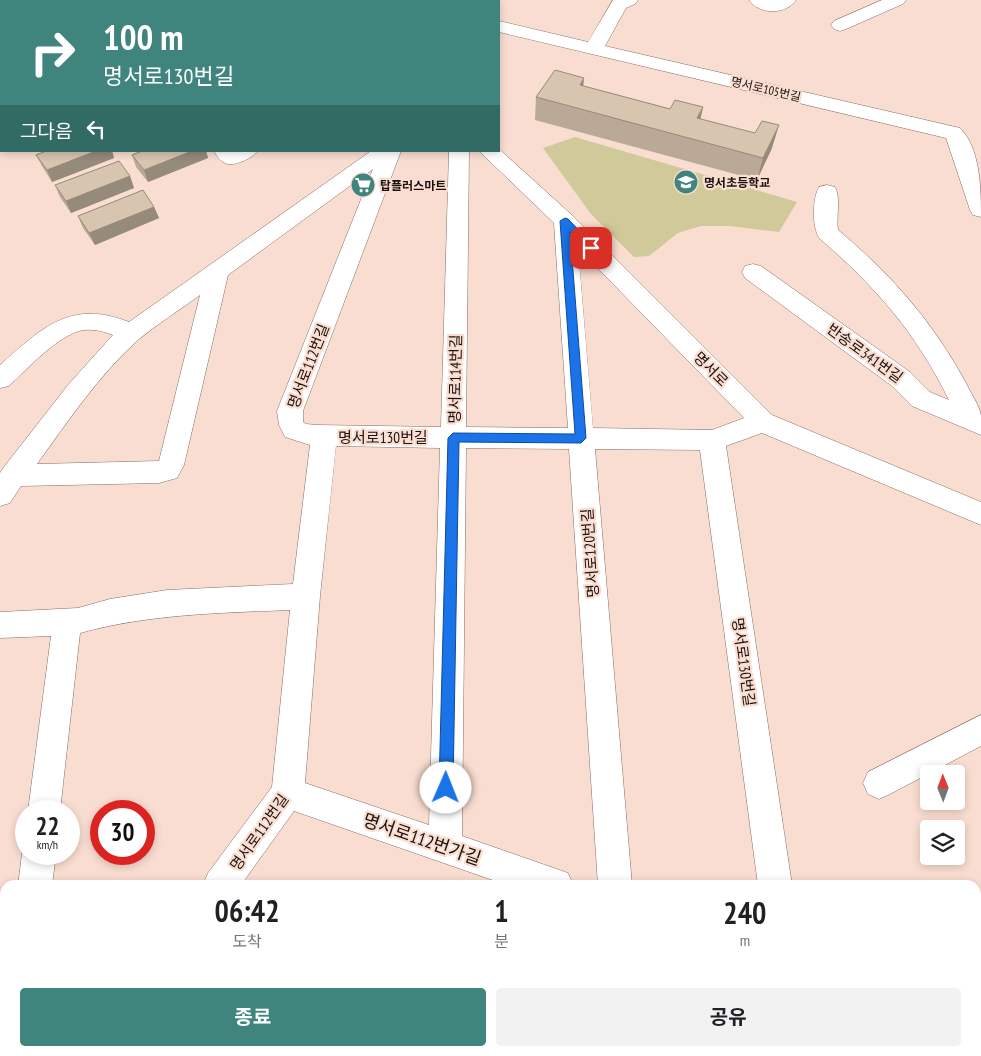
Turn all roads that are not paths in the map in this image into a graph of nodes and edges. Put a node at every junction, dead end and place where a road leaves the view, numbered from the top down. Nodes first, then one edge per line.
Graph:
1 (629, 0) edge
2 (758, 0) edge
3 (787, 0) edge
4 (897, 0) edge
5 (840, 26) dead end
6 (500, 27) edge
7 (594, 48) junction
8 (225, 152) edge
9 (245, 152) edge
10 (384, 152) edge
11 (391, 152) edge
12 (459, 152) edge
13 (490, 152) edge
14 (827, 192) dead end
15 (981, 210) edge
16 (565, 221) junction
17 (218, 269) junction
18 (753, 272) dead end
19 (131, 332) junction
20 (0, 379) edge
21 (763, 422) junction
22 (976, 423) edge
23 (324, 436) junction
24 (453, 438) junction
25 (581, 438) junction
26 (712, 440) junction
27 (14, 475) junction
28 (0, 496) edge
29 (981, 514) edge
30 (306, 596) junction
31 (67, 622) junction
32 (0, 625) edge
33 (981, 730) edge
34 (879, 783) dead end
35 (288, 792) junction
36 (45, 800) edge
37 (445, 847) junction
38 (37, 865) edge
39 (35, 880) edge
40 (224, 880) edge
41 (541, 880) edge
42 (615, 880) edge
43 (775, 880) edge

1 - 7 street
2 - 3 street
4 - 5 street
6 - 7 street, 명서로105번길
7 - 15 street, 명서로105번길
8 - 9 street
10 - 17 street
11 - 23 street, 명서로112번길
12 - 24 street, 명서로114번길
13 - 16 street, 명서로
14 - 22 street
16 - 21 street, 명서로
16 - 25 street, 명서로120번길
17 - 19 street
17 - 27 street
18 - 22 street, 반송로341번길
19 - 20 street
19 - 27 street
21 - 26 street, 명서로130번길
21 - 29 street, 명서로
23 - 24 street, 명서로130번길
23 - 30 street, 명서로112번길
24 - 25 street, 명서로130번길
24 - 37 street, 명서로114번길
25 - 26 street, 명서로130번길
25 - 42 street, 명서로120번길
26 - 43 street, 명서로130번길
27 - 28 street
30 - 31 street
30 - 35 street, 명서로112번길
31 - 32 street
31 - 36 street
33 - 34 street
35 - 37 street, 명서로112번가길
35 - 40 street, 명서로112번길
37 - 41 street, 명서로112번가길
38 - 39 street

